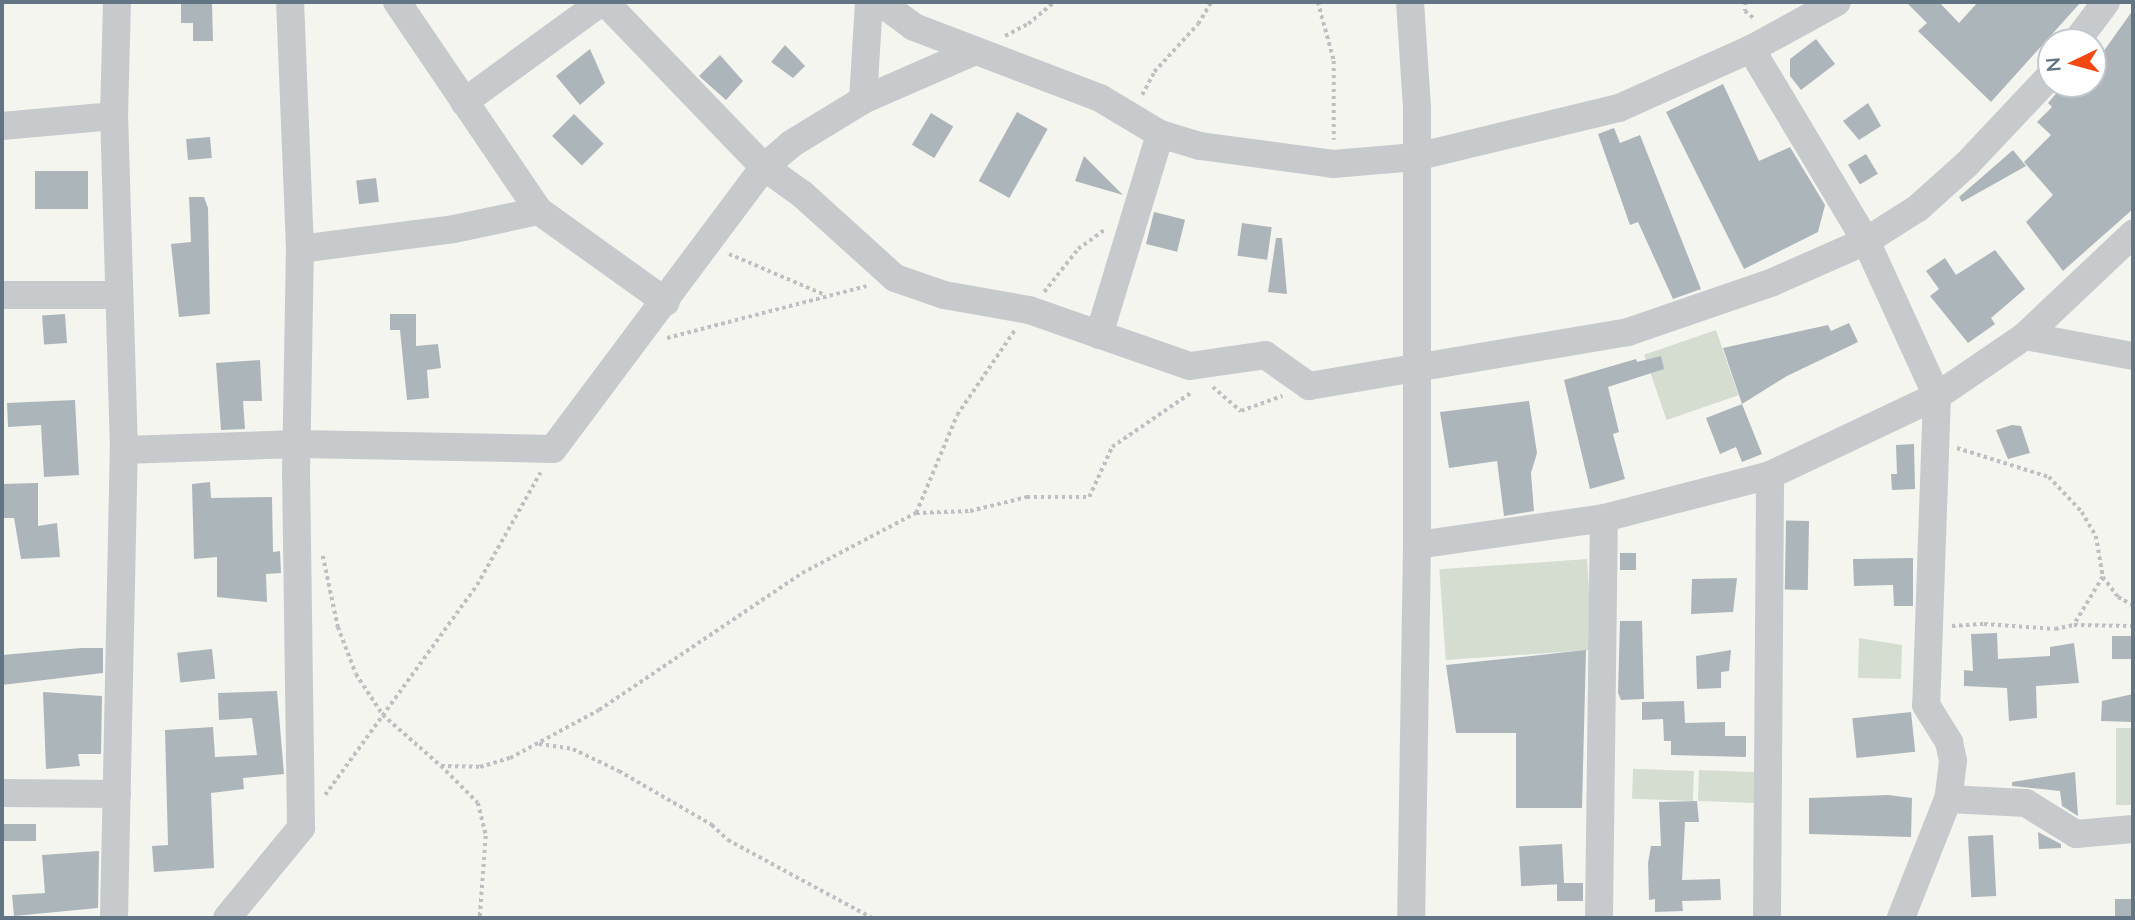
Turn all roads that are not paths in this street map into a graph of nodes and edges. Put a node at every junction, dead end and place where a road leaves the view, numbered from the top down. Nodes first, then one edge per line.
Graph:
1 (117, 2) edge
2 (290, 2) edge
3 (397, 2) edge
4 (603, 2) edge
5 (869, 2) edge
6 (880, 2) edge
7 (1410, 2) edge
8 (1837, 2) edge
9 (2106, 2) edge
10 (2086, 28) edge
11 (1751, 49) junction
12 (975, 51) junction
13 (2037, 89) edge
14 (863, 100) junction
15 (464, 102) junction
16 (114, 117) junction
17 (2, 126) edge
18 (1160, 134) junction
19 (1416, 157) junction
20 (764, 167) junction
21 (539, 211) junction
22 (2133, 234) edge
23 (1866, 241) junction
24 (300, 249) junction
25 (2, 295) edge
26 (119, 295) junction
27 (666, 302) junction
28 (1099, 335) junction
29 (2025, 336) junction
30 (2133, 356) edge
31 (1415, 368) junction
32 (1937, 396) junction
33 (297, 444) junction
34 (124, 450) junction
35 (1770, 475) junction
36 (1605, 518) junction
37 (1418, 545) junction
38 (2, 793) edge
39 (117, 794) junction
40 (1948, 799) junction
41 (2133, 829) edge
42 (114, 918) edge
43 (228, 918) edge
44 (1410, 918) edge
45 (1599, 918) edge
46 (1767, 918) edge
47 (1901, 918) edge

1 - 16 street
2 - 24 street
3 - 15 street
4 - 15 street
4 - 20 street
5 - 14 street
6 - 12 street
7 - 19 street
8 - 11 street
9 - 10 street
11 - 19 street
11 - 23 street
12 - 14 street
12 - 18 street
13 - 23 street
14 - 20 street
15 - 21 street
16 - 17 street
16 - 26 street
18 - 19 street
18 - 28 street
19 - 31 street
20 - 27 street
20 - 28 street
21 - 24 street
21 - 27 street
22 - 29 street
23 - 31 street
23 - 32 street
24 - 33 street
25 - 26 street
26 - 34 street
27 - 33 street
28 - 31 street
29 - 30 street
29 - 32 street
31 - 37 street
32 - 35 street
32 - 40 street
33 - 34 street
33 - 43 street
34 - 39 street
35 - 36 street
35 - 46 street
36 - 37 street
36 - 45 street
37 - 44 street
38 - 39 street
39 - 42 street
40 - 41 street
40 - 47 street

